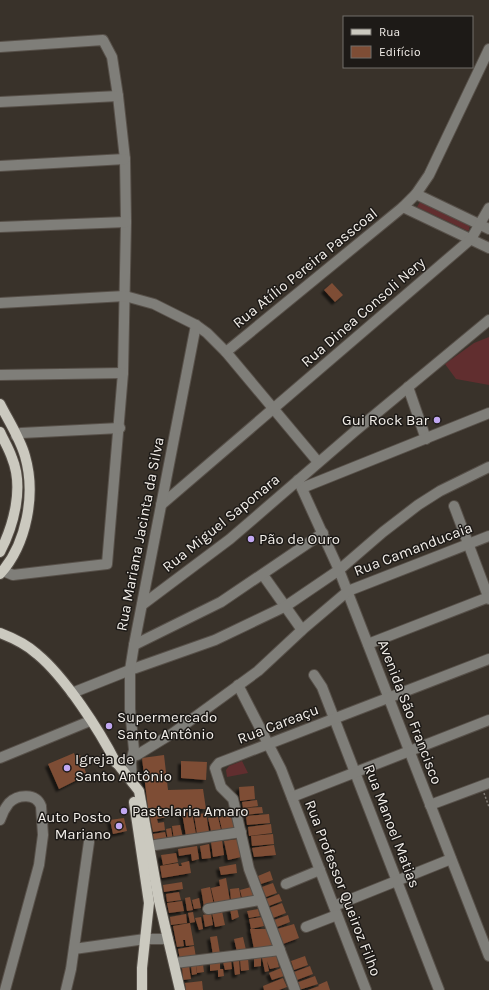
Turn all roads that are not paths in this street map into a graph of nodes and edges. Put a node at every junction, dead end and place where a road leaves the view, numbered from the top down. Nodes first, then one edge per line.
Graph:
1 (0, 47) edge
2 (489, 49) edge
3 (118, 96) junction
4 (0, 102) edge
5 (125, 159) junction
6 (0, 166) edge
7 (416, 194) junction
8 (403, 207) junction
9 (489, 208) edge
10 (126, 222) junction
11 (0, 227) edge
12 (485, 227) edge
13 (471, 239) junction
14 (489, 248) edge
15 (125, 296) junction
16 (0, 303) edge
17 (488, 323) edge
18 (196, 325) junction
19 (226, 352) junction
20 (123, 373) junction
21 (0, 375) edge
22 (408, 387) junction
23 (0, 404) edge
24 (274, 408) junction
25 (489, 413) edge
26 (120, 428) junction
27 (2, 436) edge
28 (16, 436) junction
29 (426, 439) junction
30 (318, 462) junction
31 (489, 467) edge
32 (300, 484) junction
33 (161, 504) junction
34 (454, 506) dead end
35 (323, 533) junction
36 (489, 536) edge
37 (468, 544) junction
38 (0, 552) edge
39 (339, 570) junction
40 (1, 572) edge
41 (263, 575) junction
42 (348, 591) junction
43 (489, 598) edge
44 (142, 605) junction
45 (286, 606) junction
46 (302, 630) junction
47 (0, 633) edge
48 (368, 644) junction
49 (134, 645) junction
50 (489, 659) edge
51 (130, 670) junction
52 (314, 675) dead end
53 (238, 685) junction
54 (72, 693) junction
55 (389, 698) junction
56 (334, 719) junction
57 (489, 720) edge
58 (90, 721) junction
59 (268, 745) junction
60 (409, 751) junction
61 (0, 758) edge
62 (114, 758) junction
63 (131, 759) junction
64 (355, 772) junction
65 (132, 781) joint
66 (485, 784) edge
67 (136, 792) junction
68 (292, 797) junction
69 (430, 805) junction
70 (0, 820) edge
71 (241, 832) junction
72 (88, 842) dead end
73 (144, 846) junction
74 (451, 859) junction
75 (320, 870) junction
76 (397, 882) junction
77 (286, 884) dead end
78 (260, 900) junction
79 (208, 909) dead end
80 (336, 910) junction
81 (161, 912) junction
82 (149, 913) junction
83 (306, 927) dead end
84 (145, 939) junction
85 (168, 939) junction
86 (74, 948) junction
87 (280, 950) junction
88 (489, 956) edge
89 (175, 963) junction
90 (142, 968) junction
91 (5, 990) edge
92 (66, 990) edge
93 (138, 990) edge
94 (142, 990) edge
95 (180, 990) edge
96 (295, 990) edge
97 (366, 990) edge
98 (439, 990) edge

1 - 3 street
2 - 7 street, Rua Atílio Pereira Passcoal
3 - 4 street
3 - 5 street
5 - 6 street
5 - 10 street
7 - 8 street, Rua Atílio Pereira Passcoal
7 - 12 street
8 - 13 street
8 - 19 street, Rua Atílio Pereira Passcoal
9 - 12 street, Rua Dinea Consoli Nery
10 - 11 street
10 - 15 street
12 - 13 street, Rua Dinea Consoli Nery
13 - 14 street
13 - 24 street, Rua Dinea Consoli Nery
15 - 16 street
15 - 18 street
15 - 20 street
17 - 22 street, Rua Miguel Saponara
18 - 19 street
18 - 33 street, Rua Mariana Jacinta da Silva
19 - 24 street
20 - 21 street
20 - 26 street
22 - 29 street
22 - 30 street, Rua Miguel Saponara
23 - 28 main road
24 - 30 street
24 - 33 street, Rua Dinea Consoli Nery
25 - 29 street
26 - 28 street
26 - 40 street
27 - 28 main road
27 - 38 main road
28 - 40 main road
29 - 32 street
30 - 32 street, Rua Miguel Saponara
31 - 39 street
32 - 35 street, Avenida São Francisco
32 - 44 street, Rua Miguel Saponara
33 - 44 street, Rua Mariana Jacinta da Silva
34 - 37 street
35 - 39 street, Avenida São Francisco
35 - 41 street
36 - 37 street, Rua Camanducaia
37 - 42 street, Rua Camanducaia
37 - 43 street
39 - 42 street, Avenida São Francisco
39 - 45 street
41 - 45 street
41 - 49 street
42 - 46 street, Rua Camanducaia
42 - 48 street, Avenida São Francisco
43 - 48 street
44 - 49 street, Rua Mariana Jacinta da Silva
45 - 46 street
45 - 51 street
46 - 53 street, Rua Camanducaia
47 - 54 main road
48 - 55 street, Avenida São Francisco
49 - 51 street, Rua Mariana Jacinta da Silva
50 - 55 street, Rua Careaçu
51 - 54 street
51 - 63 street, Rua Mariana Jacinta da Silva
52 - 56 street, Rua Manoel Matias
53 - 59 street, Rua Professor Queiroz Filho
53 - 63 street, Rua Camanducaia
54 - 58 main road
55 - 56 street, Rua Careaçu
55 - 60 street, Avenida São Francisco
56 - 59 street, Rua Careaçu
56 - 64 street, Rua Manoel Matias
57 - 60 street
58 - 61 street
58 - 62 main road
59 - 68 street, Rua Professor Queiroz Filho
59 - 71 street, Rua Careaçu
60 - 64 street
60 - 69 street, Avenida São Francisco
62 - 63 main road
62 - 67 main road
63 - 65 street, Rua Mariana Jacinta da Silva
63 - 67 street, Rua Mariana Jacinta da Silva
64 - 68 street
64 - 76 street, Rua Manoel Matias
65 - 67 main road
66 - 69 street
67 - 73 main road
68 - 75 street, Rua Professor Queiroz Filho
69 - 74 street, Avenida São Francisco
70 - 91 street
71 - 73 street
71 - 78 street
72 - 86 street
73 - 81 main road
73 - 82 main road
74 - 76 street
74 - 88 street, Avenida São Francisco
75 - 77 street
75 - 80 street, Rua Professor Queiroz Filho
76 - 80 street
76 - 98 street, Rua Manoel Matias
78 - 79 street
78 - 87 street
80 - 83 street
80 - 97 street, Rua Professor Queiroz Filho
81 - 82 main road
81 - 85 main road
82 - 84 main road
84 - 85 street
84 - 86 street
84 - 90 main road
85 - 89 main road
86 - 92 street
87 - 89 street
87 - 96 street
89 - 95 main road
90 - 93 street
90 - 94 main road

